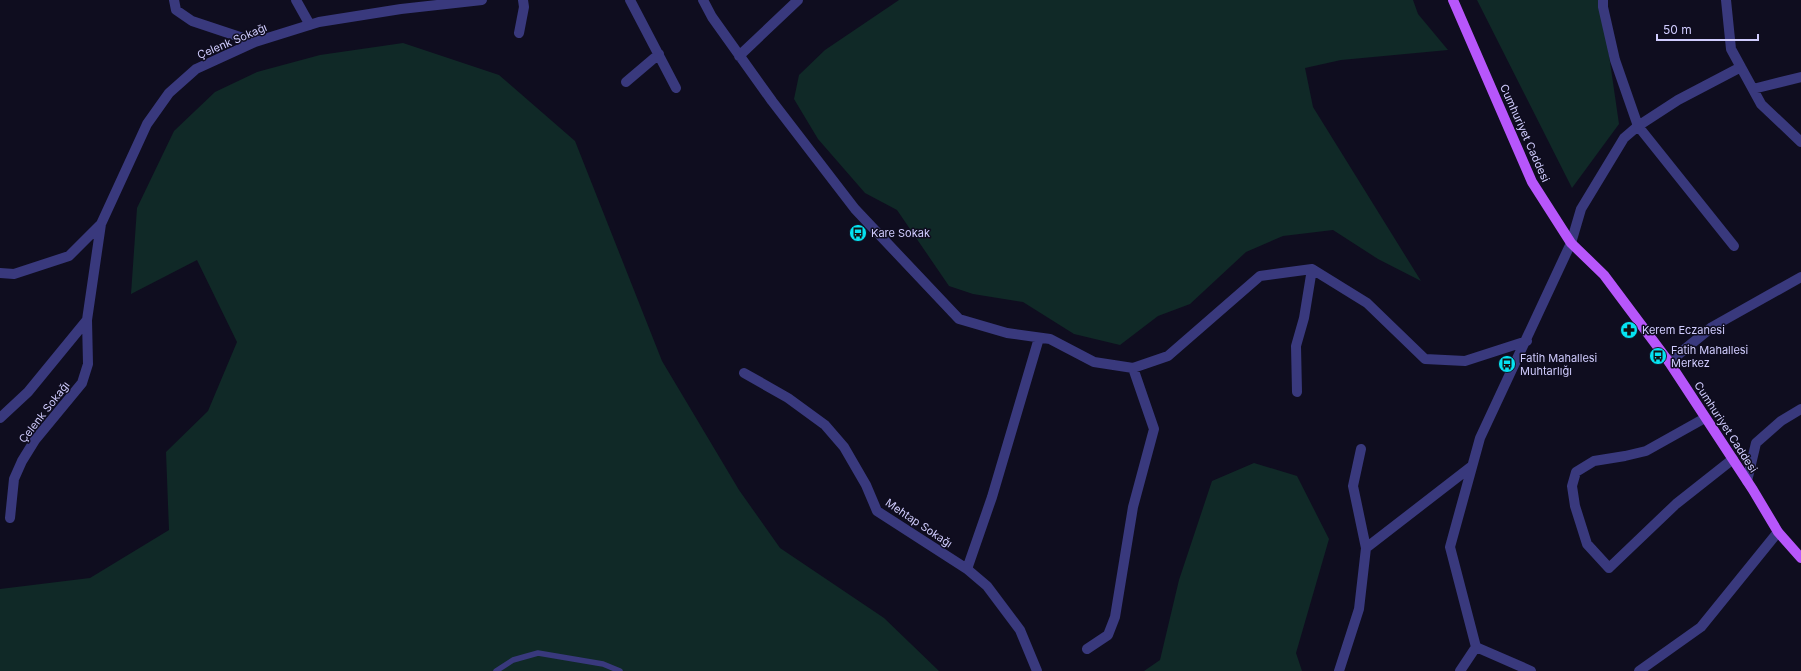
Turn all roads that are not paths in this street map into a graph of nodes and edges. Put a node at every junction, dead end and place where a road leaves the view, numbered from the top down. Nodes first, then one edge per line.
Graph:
1 (174, 0) edge
2 (296, 0) edge
3 (482, 0) edge
4 (523, 0) edge
5 (630, 0) edge
6 (703, 0) edge
7 (798, 0) edge
8 (1453, 0) edge
9 (1603, 0) edge
10 (1726, 0) edge
11 (310, 25) junction
12 (519, 33) dead end
13 (255, 42) junction
14 (658, 54) junction
15 (739, 56) junction
16 (1741, 67) junction
17 (1801, 77) edge
18 (626, 82) dead end
19 (676, 88) dead end
20 (1753, 89) junction
21 (1638, 126) junction
22 (1801, 142) edge
23 (101, 224) junction
24 (1572, 243) junction
25 (1734, 246) dead end
26 (1312, 268) junction
27 (0, 273) edge
28 (1801, 277) edge
29 (87, 320) junction
30 (1039, 338) junction
31 (1527, 341) junction
32 (1669, 362) junction
33 (1133, 368) junction
34 (744, 373) dead end
35 (1296, 392) dead end
36 (1801, 409) edge
37 (0, 418) edge
38 (1705, 418) junction
39 (1361, 449) dead end
40 (1732, 459) junction
41 (1472, 466) junction
42 (1747, 481) junction
43 (10, 518) dead end
44 (1778, 532) junction
45 (1366, 548) junction
46 (1801, 558) edge
47 (967, 569) junction
48 (1476, 647) junction
49 (1087, 650) dead end
50 (496, 671) edge
51 (620, 671) edge
52 (1037, 671) edge
53 (1339, 671) edge
54 (1460, 671) edge
55 (1531, 671) edge
56 (1639, 671) edge

1 - 13 street
2 - 11 street
3 - 11 street, Çelenk Sokağı
4 - 12 street
5 - 14 street
6 - 15 street
7 - 15 street
8 - 24 main road, Cumhuriyet Caddesi
9 - 21 street
10 - 16 street
11 - 13 street, Çelenk Sokağı
13 - 23 street, Çelenk Sokağı
14 - 18 street
14 - 19 street
15 - 30 street
16 - 20 street
16 - 21 street
17 - 20 street
20 - 22 street
21 - 24 street
21 - 25 street
23 - 27 street, Çelenk Sokağı
23 - 29 street, Çelenk Sokağı
24 - 31 street
24 - 32 main road, Cumhuriyet Caddesi
26 - 31 street
26 - 33 street
26 - 35 street
28 - 32 street
29 - 37 street
29 - 43 street, Çelenk Sokağı
30 - 33 street
30 - 47 street
31 - 41 street
32 - 38 main road, Cumhuriyet Caddesi
33 - 49 street
34 - 47 street, Mehtap Sokağı
36 - 42 street
38 - 40 main road, Cumhuriyet Caddesi
38 - 40 street
39 - 45 street
40 - 42 main road, Cumhuriyet Caddesi
41 - 45 street
41 - 48 street
42 - 44 main road, Cumhuriyet Caddesi
44 - 46 main road, Cumhuriyet Caddesi
44 - 56 street
45 - 53 street
47 - 52 street, Mehtap Sokağı
48 - 54 street
48 - 55 street
50 - 51 lane

